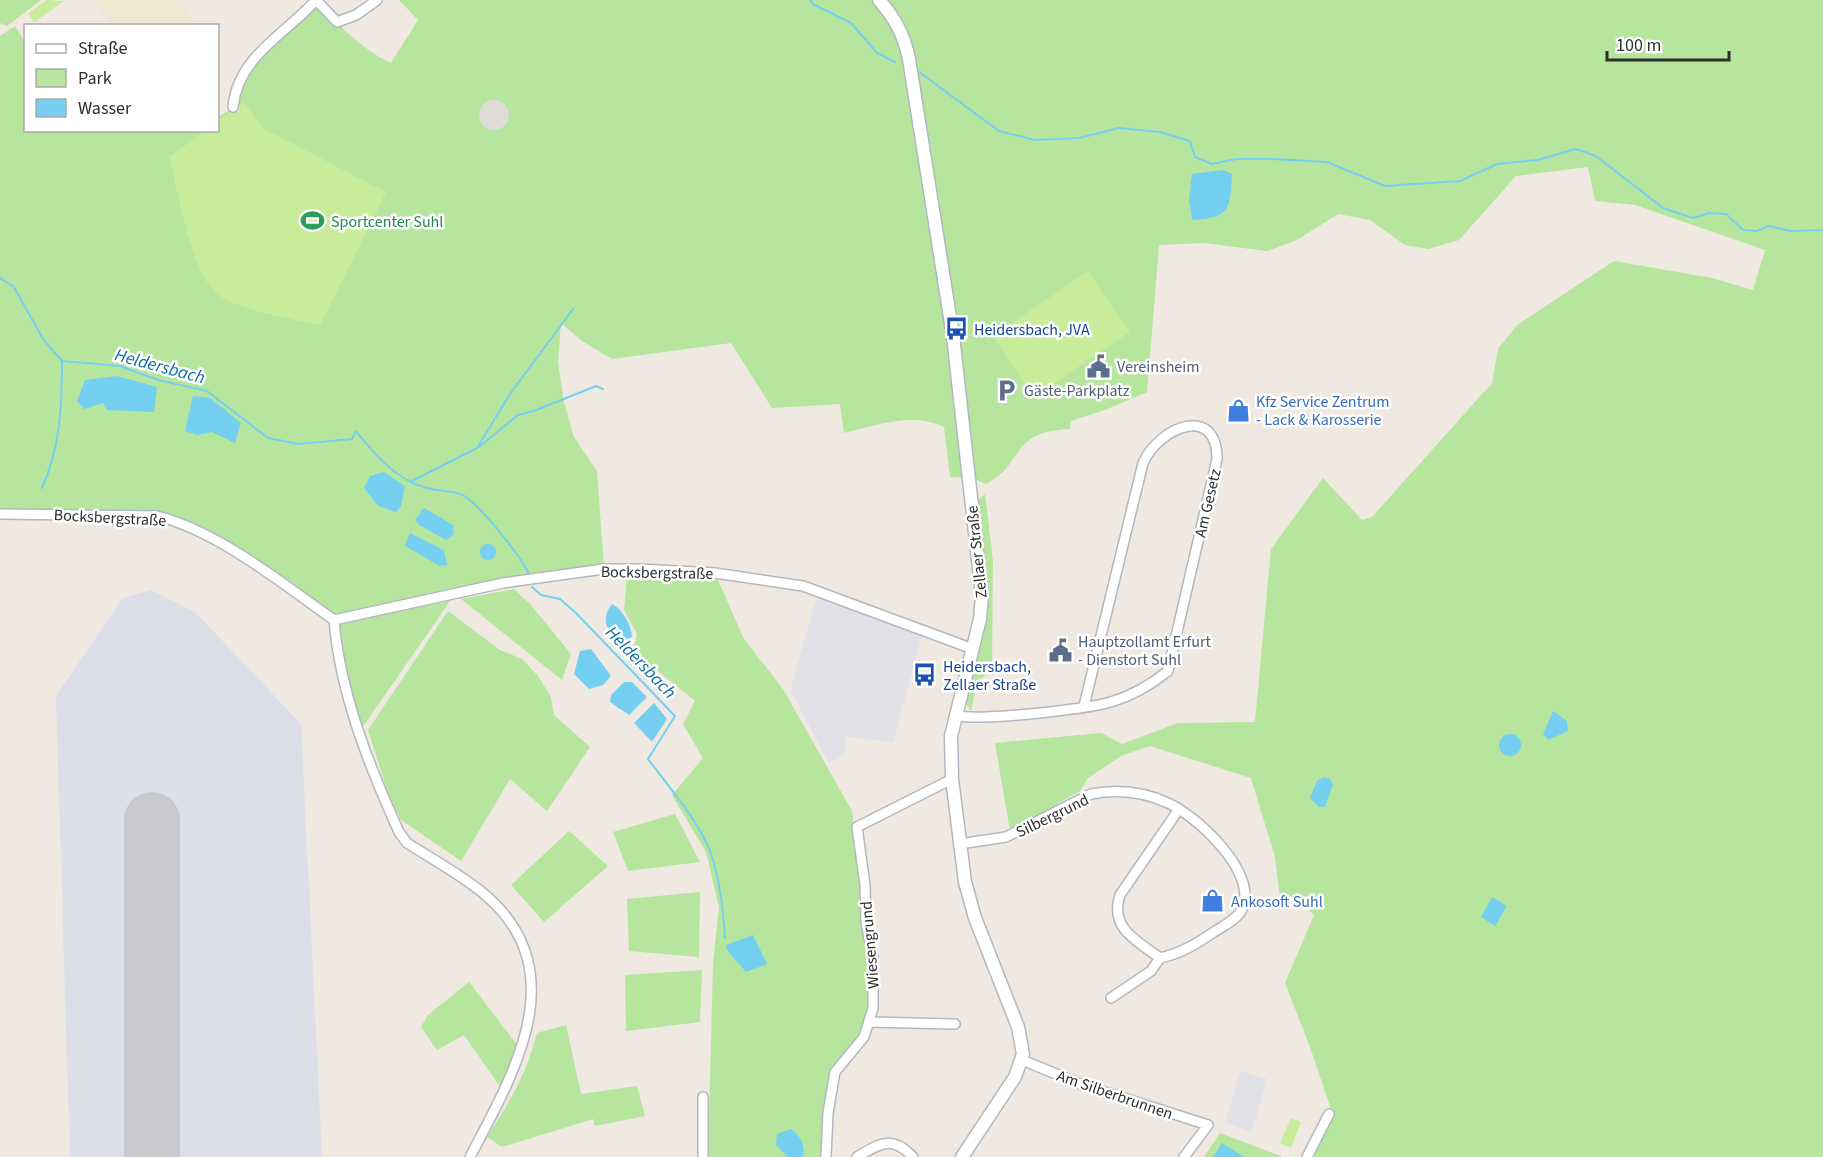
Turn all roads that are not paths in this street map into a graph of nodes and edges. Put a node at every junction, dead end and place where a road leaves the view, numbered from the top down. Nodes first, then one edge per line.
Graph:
1 (316, 0) edge
2 (377, 0) edge
3 (879, 0) edge
4 (233, 107) dead end
5 (0, 514) edge
6 (334, 621) junction
7 (973, 649) junction
8 (1084, 706) junction
9 (955, 715) junction
10 (952, 779) junction
11 (1179, 809) junction
12 (958, 844) junction
13 (1160, 958) junction
14 (1111, 998) dead end
15 (870, 1022) junction
16 (955, 1024) dead end
17 (1022, 1060) junction
18 (704, 1097) dead end
19 (1329, 1114) dead end
20 (470, 1157) edge
21 (703, 1157) edge
22 (826, 1157) edge
23 (857, 1157) edge
24 (913, 1157) edge
25 (962, 1157) edge
26 (1184, 1157) edge
27 (1306, 1157) edge

1 - 2 street
1 - 4 street
3 - 7 street, Zellaer Straße
5 - 6 street, Bocksbergstraße
6 - 7 street, Bocksbergstraße
6 - 20 street
7 - 9 street, Zellaer Straße
8 - 8 street, Am Gesetz
8 - 9 street, Am Gesetz
9 - 10 street, Zellaer Straße
10 - 12 street, Zellaer Straße
10 - 15 street, Wiesengrund
11 - 12 street, Silbergrund
11 - 13 street
11 - 13 street, Silbergrund
12 - 17 street, Zellaer Straße
13 - 14 street, Silbergrund
15 - 16 street
15 - 22 street, Wiesengrund
17 - 25 street
17 - 26 street, Am Silberbrunnen
18 - 21 street
19 - 27 street
23 - 24 street

